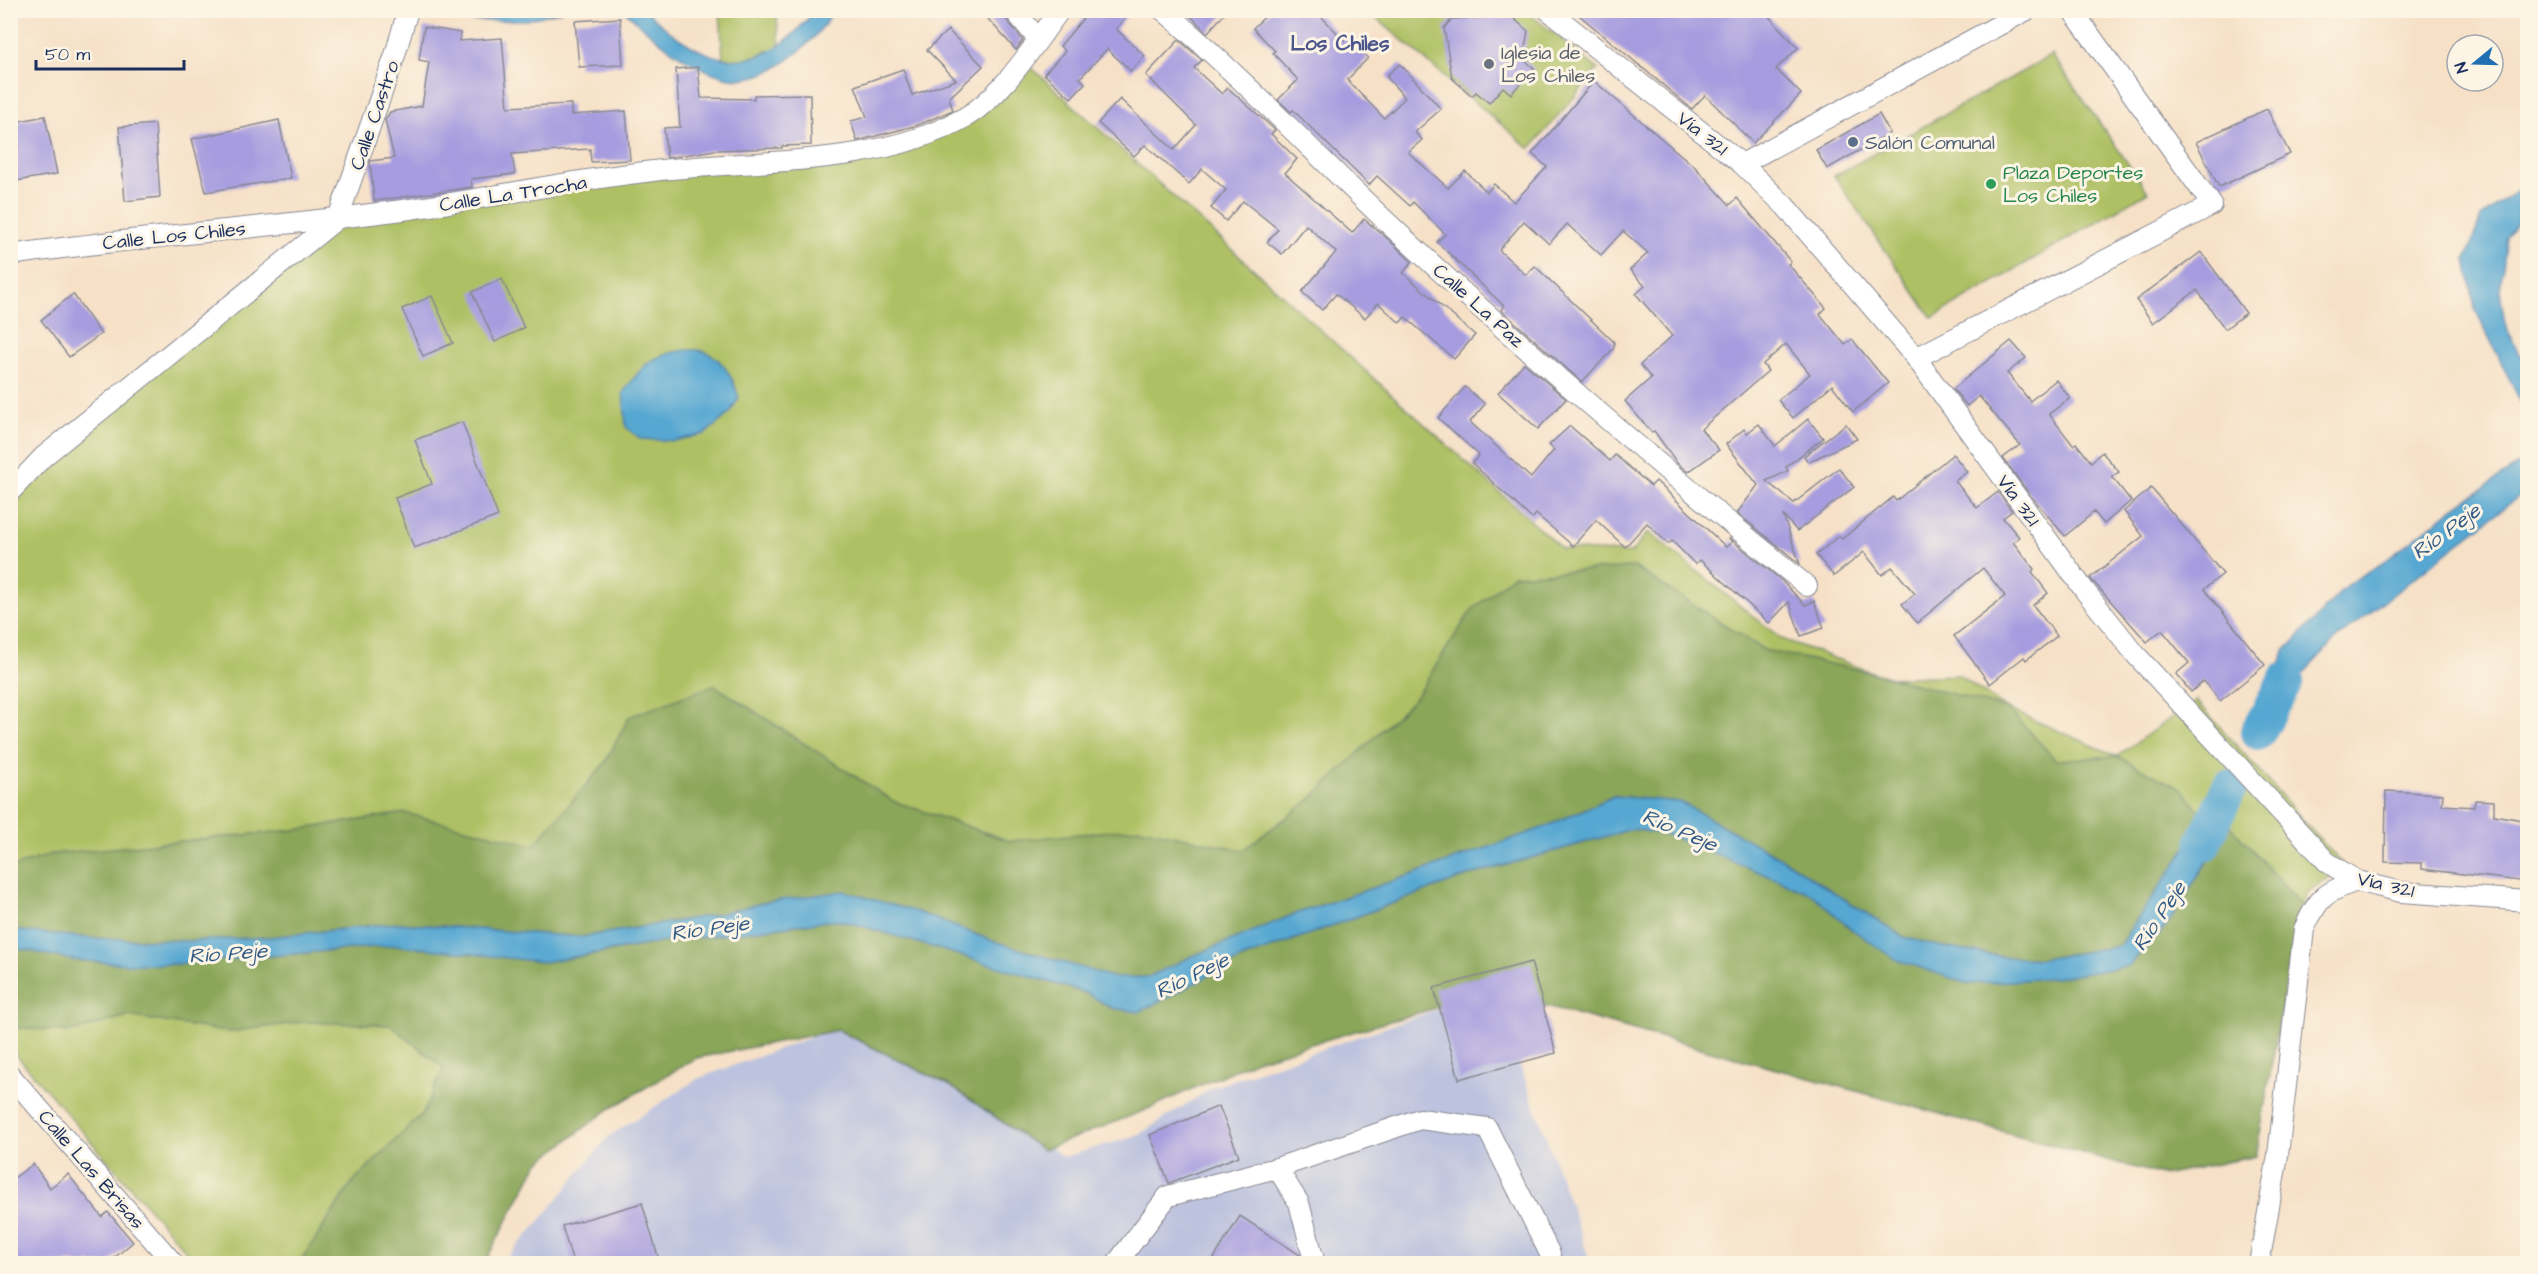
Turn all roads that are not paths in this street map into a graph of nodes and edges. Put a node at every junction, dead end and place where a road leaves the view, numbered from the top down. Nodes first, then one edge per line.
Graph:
1 (408, 10) edge
2 (1014, 10) edge
3 (1060, 10) edge
4 (1163, 10) edge
5 (1548, 10) edge
6 (2027, 10) edge
7 (2072, 10) edge
8 (1038, 39) junction
9 (1742, 164) junction
10 (338, 218) junction
11 (10, 255) edge
12 (1916, 358) junction
13 (10, 492) edge
14 (1807, 586) dead end
15 (2357, 881) junction
16 (2528, 901) edge
17 (10, 1075) edge
18 (1277, 1168) junction
19 (1550, 1254) dead end
20 (174, 1263) edge
21 (1116, 1263) edge
22 (1315, 1263) edge
23 (2259, 1263) edge

1 - 10 street, Calle Castro
2 - 8 street
3 - 8 street, Calle La Trocha
4 - 14 street, Calle La Paz
5 - 9 street, Vía 321
6 - 9 street
7 - 12 street
8 - 10 street, Calle La Trocha
9 - 12 street, Vía 321
10 - 11 street, Calle Los Chiles
10 - 13 street
12 - 15 street, Vía 321
15 - 16 street, Vía 321
15 - 23 street
17 - 20 street, Calle Las Brisas
18 - 19 street
18 - 21 street
18 - 22 street

